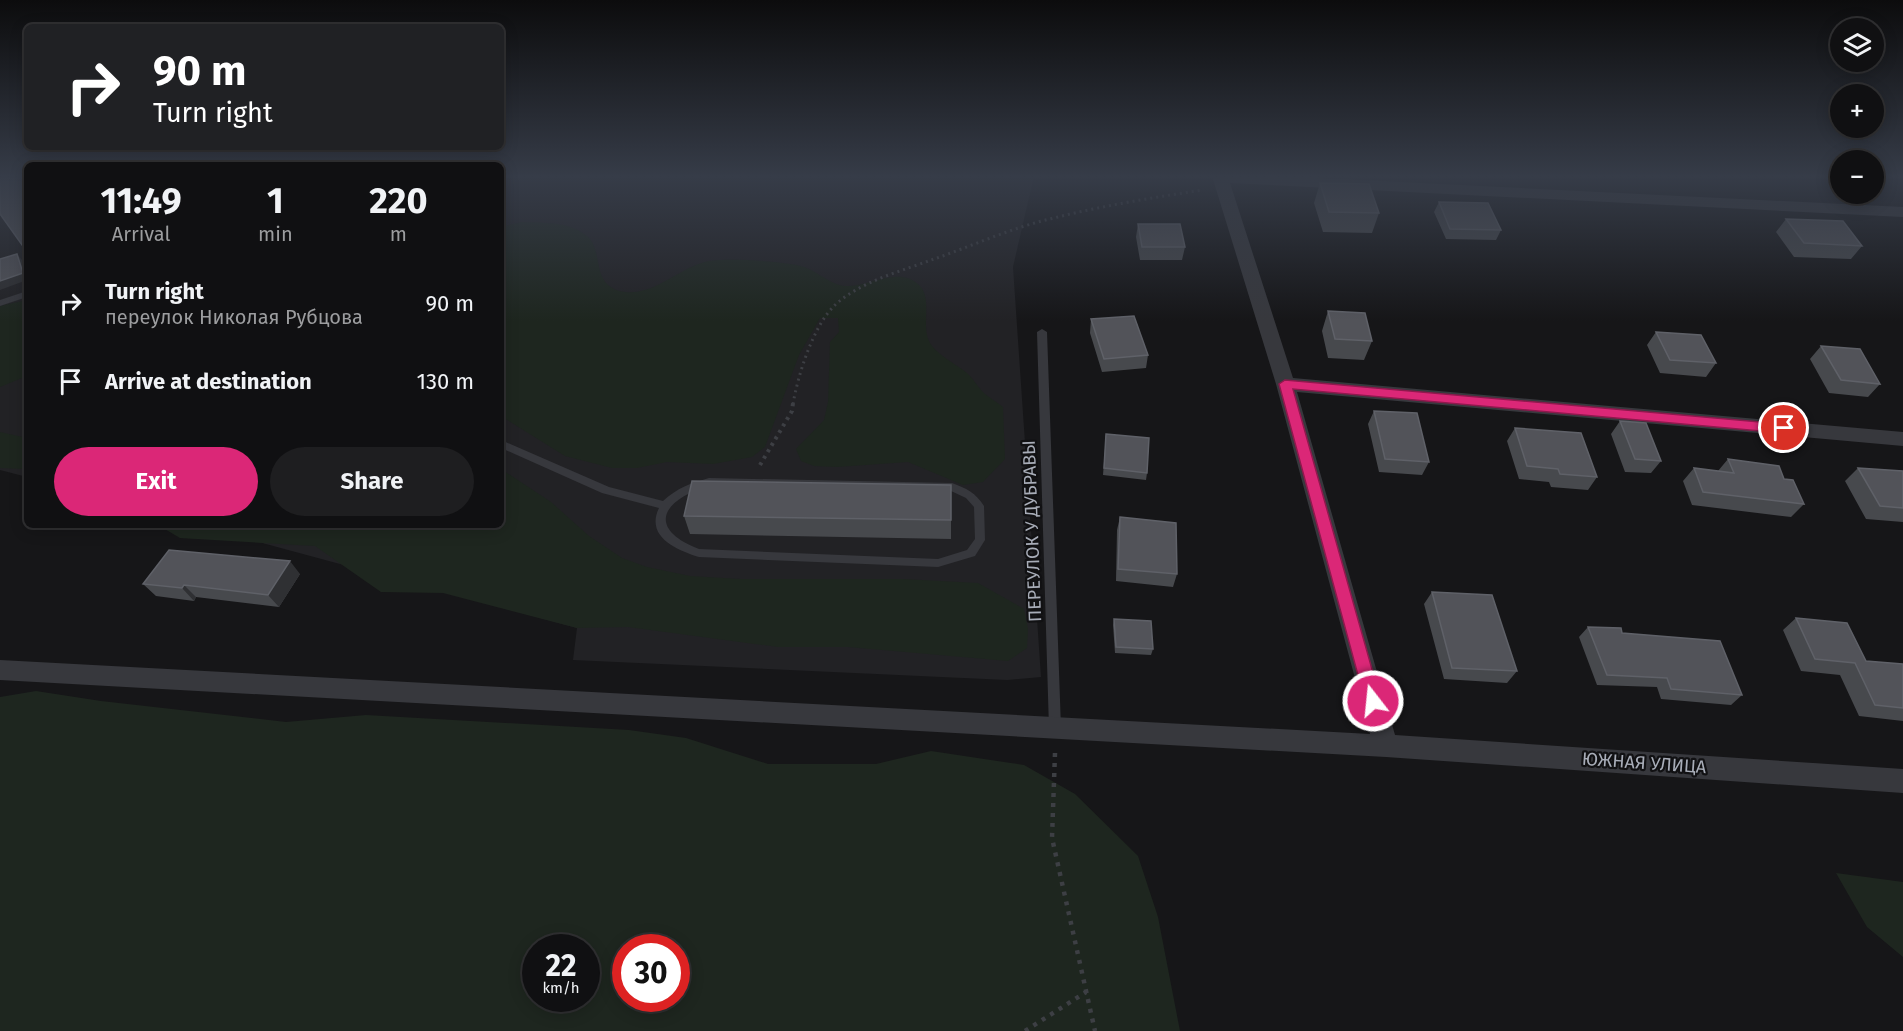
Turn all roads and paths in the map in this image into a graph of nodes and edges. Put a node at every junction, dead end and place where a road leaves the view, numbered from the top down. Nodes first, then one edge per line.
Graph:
1 (1034, 224) edge
2 (1235, 224) edge
3 (24, 295) edge
4 (0, 303) edge
5 (1042, 332) dead end
6 (1285, 384) junction
7 (1903, 439) edge
8 (504, 445) edge
9 (747, 481) junction
10 (663, 505) junction
11 (0, 670) edge
12 (1055, 728) junction
13 (1386, 746) junction
14 (1903, 781) edge
15 (1086, 992) junction
16 (1025, 1031) edge
17 (1095, 1031) edge

1 - 9 path
2 - 6 street
3 - 4 lane
5 - 12 lane, ПЕРЕУЛОК У ДУБРАВЫ
6 - 7 street
6 - 13 street
8 - 10 lane
9 - 10 lane
9 - 10 lane
11 - 12 street, ЮЖНАЯ УЛИЦА
12 - 13 street, ЮЖНАЯ УЛИЦА
12 - 15 path
13 - 14 street, ЮЖНАЯ УЛИЦА
15 - 16 path
15 - 17 path

